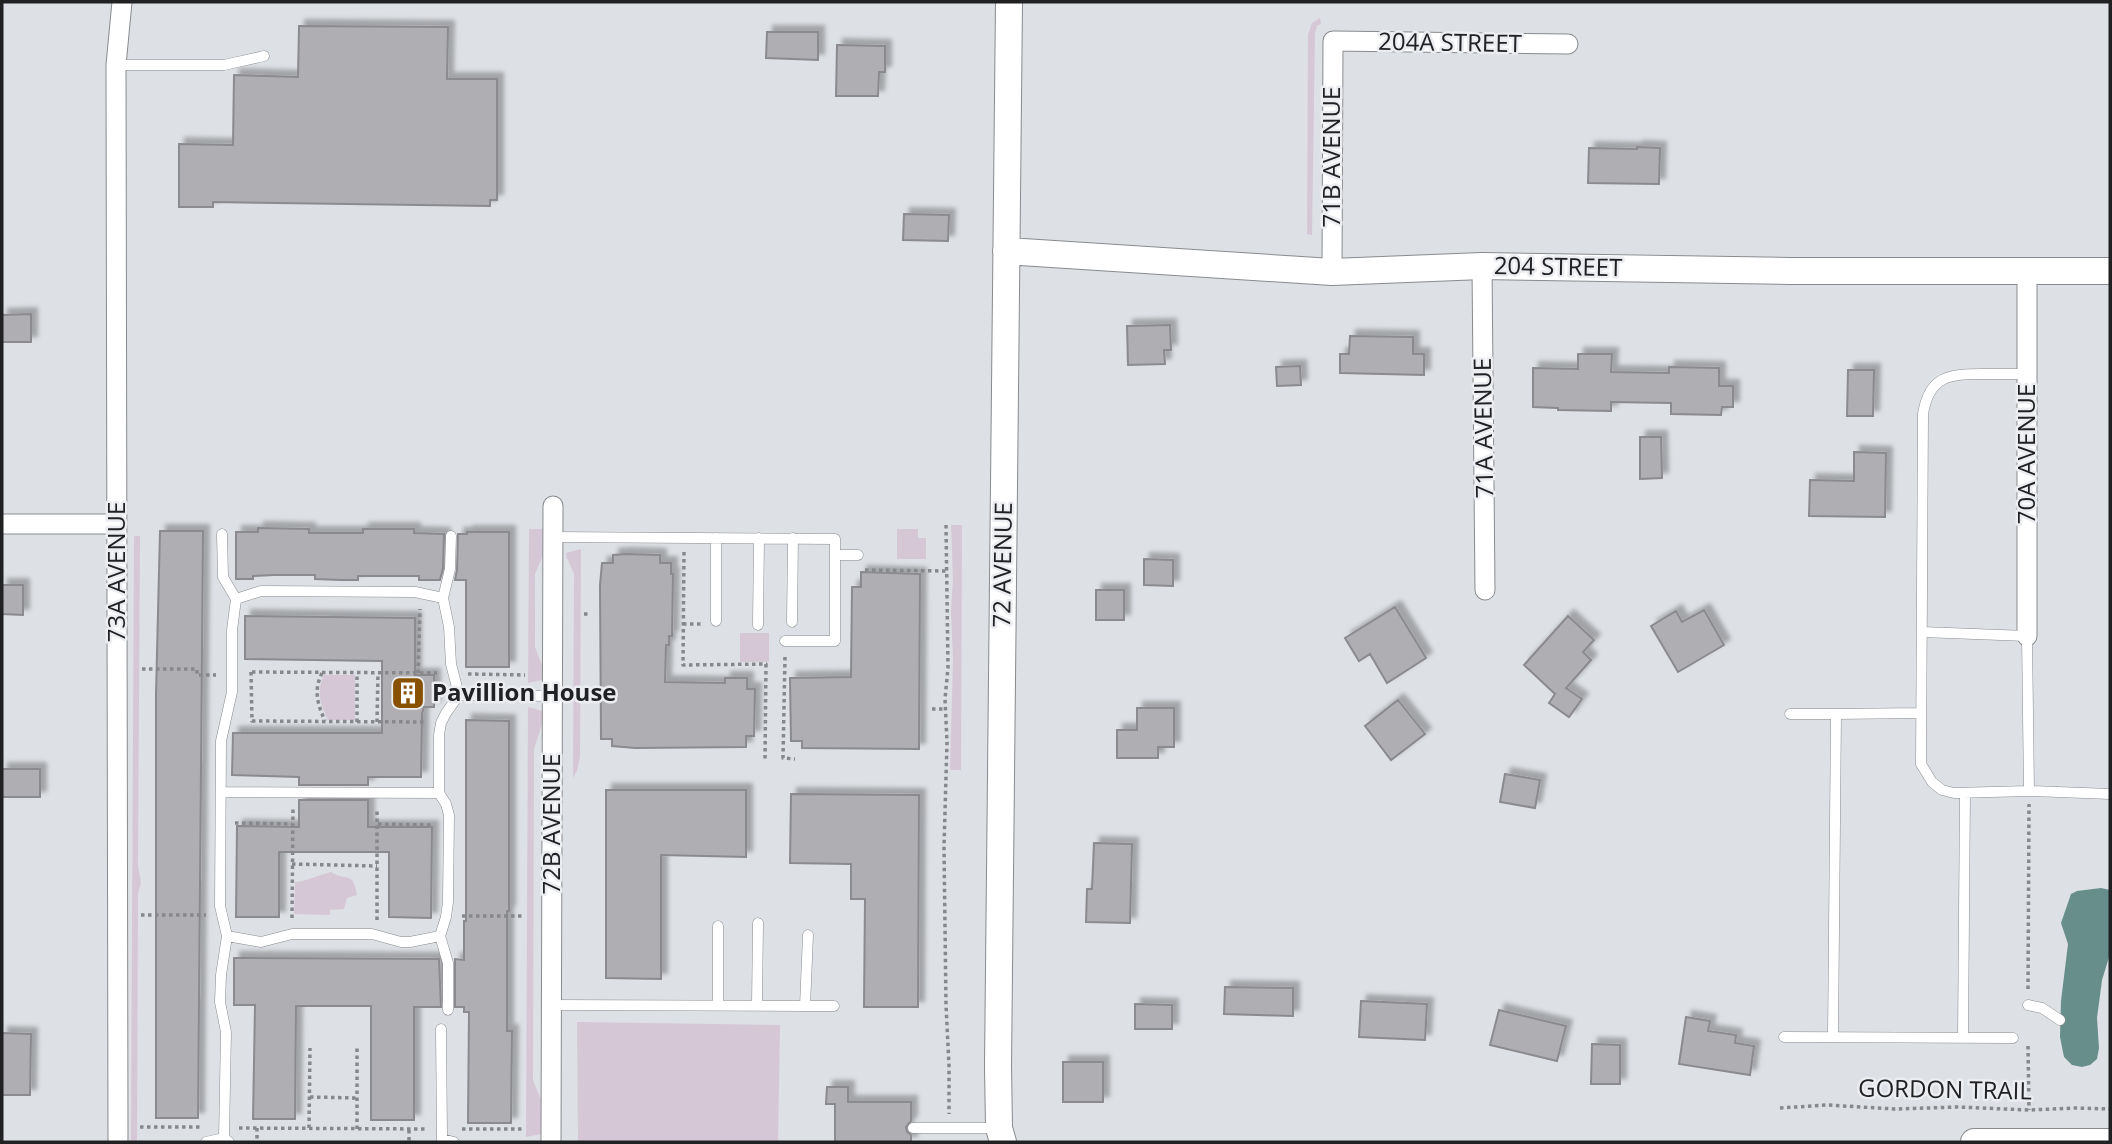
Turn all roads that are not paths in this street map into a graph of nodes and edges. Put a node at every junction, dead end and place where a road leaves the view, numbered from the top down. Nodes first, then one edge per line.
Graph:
1 (122, 2) edge
2 (1009, 2) edge
3 (1333, 41) joint
4 (1568, 44) dead end
5 (264, 56) dead end
6 (116, 65) junction
7 (1006, 251) junction
8 (1482, 266) junction
9 (2027, 271) junction
10 (2110, 271) edge
11 (1332, 272) junction
12 (2027, 374) junction
13 (553, 506) dead end
14 (2, 524) edge
15 (117, 524) junction
16 (222, 534) dead end
17 (451, 536) dead end
18 (553, 537) junction
19 (716, 538) junction
20 (759, 538) junction
21 (793, 538) junction
22 (835, 555) junction
23 (858, 555) dead end
24 (1485, 590) dead end
25 (236, 598) junction
26 (443, 598) junction
27 (716, 621) dead end
28 (792, 622) dead end
29 (758, 625) dead end
30 (1922, 632) junction
31 (2027, 636) junction
32 (785, 640) dead end
33 (459, 695) junction
34 (553, 696) junction
35 (1920, 713) junction
36 (1790, 714) dead end
37 (1836, 714) junction
38 (220, 792) junction
39 (2029, 792) junction
40 (439, 793) junction
41 (1965, 793) junction
42 (2110, 794) edge
43 (758, 923) dead end
44 (718, 926) dead end
45 (807, 935) dead end
46 (227, 936) junction
47 (440, 936) junction
48 (718, 1004) junction
49 (552, 1005) junction
50 (757, 1005) junction
51 (2028, 1005) road end
52 (805, 1006) junction
53 (834, 1006) dead end
54 (448, 1010) dead end
55 (2060, 1020) dead end
56 (441, 1029) dead end
57 (1784, 1037) dead end
58 (1833, 1037) junction
59 (1963, 1037) junction
60 (2013, 1038) dead end
61 (914, 1128) dead end
62 (998, 1137) edge
63 (227, 1140) edge
64 (440, 1141) edge
65 (118, 1142) edge
66 (206, 1142) edge
67 (454, 1142) edge
68 (551, 1142) edge
69 (1974, 1142) edge
70 (2110, 1142) edge

1 - 6 street, 73A AVENUE
2 - 7 main road, 72 AVENUE
3 - 4 street, 204A STREET
3 - 11 street, 71B AVENUE
5 - 6 lane
6 - 15 street, 73A AVENUE
7 - 11 main road, 204 STREET
7 - 62 main road, 72 AVENUE
8 - 9 main road, 204 STREET
8 - 11 main road, 204 STREET
8 - 24 street, 71A AVENUE
9 - 10 main road, 204 STREET
9 - 12 street, 70A AVENUE
12 - 30 lane
12 - 31 street, 70A AVENUE
13 - 18 street, 72B AVENUE
14 - 15 street
15 - 65 street, 73A AVENUE
16 - 25 lane
17 - 26 lane
18 - 19 lane
18 - 34 street, 72B AVENUE
19 - 20 lane
19 - 27 lane
20 - 21 lane
20 - 29 lane
21 - 22 lane
21 - 28 lane
22 - 23 lane
22 - 32 lane
25 - 26 lane
25 - 38 lane
26 - 33 lane
30 - 31 lane
30 - 35 lane
31 - 39 lane
33 - 34 lane
33 - 40 lane
34 - 49 street, 72B AVENUE
35 - 37 lane
35 - 41 lane
36 - 37 lane
37 - 58 lane
38 - 40 lane
38 - 46 lane
39 - 41 lane
39 - 42 lane
40 - 47 lane
41 - 59 lane
43 - 50 lane
44 - 48 lane
45 - 52 lane
46 - 47 lane
46 - 63 lane
47 - 54 lane
48 - 49 lane
48 - 50 lane
49 - 68 street, 72B AVENUE
50 - 52 lane
51 - 55 lane
52 - 53 lane
56 - 64 lane
57 - 58 lane
58 - 59 lane
59 - 60 lane
61 - 62 lane
63 - 66 lane
64 - 67 lane
69 - 70 main road

